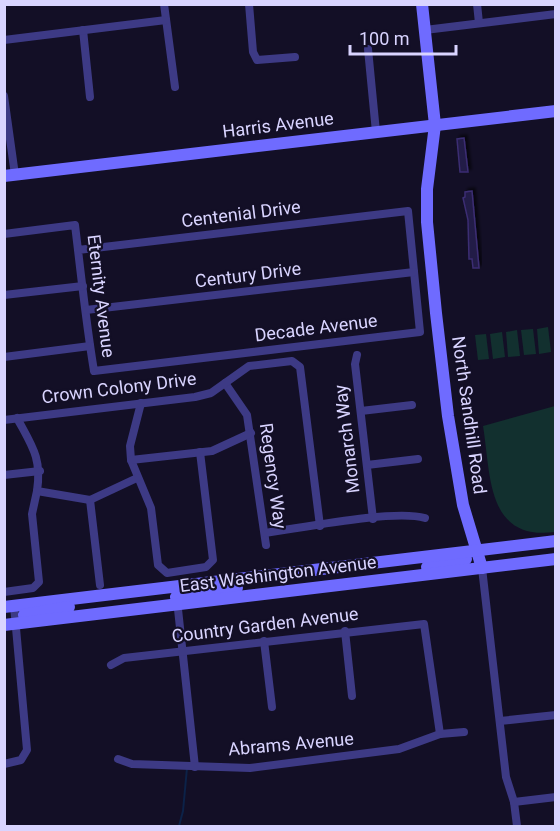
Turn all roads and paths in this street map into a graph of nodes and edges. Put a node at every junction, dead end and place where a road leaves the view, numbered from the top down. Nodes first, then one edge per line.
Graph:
1 (165, 4) edge
2 (249, 4) edge
3 (422, 4) edge
4 (477, 4) edge
5 (555, 14) edge
6 (166, 20) junction
7 (479, 23) junction
8 (82, 30) junction
9 (425, 30) junction
10 (4, 40) edge
11 (368, 49) dead end
12 (295, 57) dead end
13 (175, 87) dead end
14 (4, 96) edge
15 (90, 97) dead end
16 (555, 111) edge
17 (435, 125) junction
18 (376, 132) junction
19 (10, 176) edge
20 (408, 211) joint
21 (4, 234) edge
22 (78, 250) junction
23 (414, 272) junction
24 (82, 286) junction
25 (4, 295) edge
26 (86, 310) junction
27 (90, 346) junction
28 (357, 355) dead end
29 (4, 357) edge
30 (94, 371) joint
31 (225, 383) junction
32 (141, 403) junction
33 (412, 405) dead end
34 (360, 411) junction
35 (16, 418) junction
36 (4, 420) edge
37 (251, 433) junction
38 (200, 452) junction
39 (418, 459) dead end
40 (131, 460) junction
41 (366, 465) junction
42 (40, 471) junction
43 (4, 475) edge
44 (137, 478) junction
45 (38, 491) junction
46 (90, 500) junction
47 (425, 518) dead end
48 (373, 519) junction
49 (320, 526) junction
50 (265, 533) junction
51 (555, 541) edge
52 (266, 545) dead end
53 (479, 559) junction
54 (555, 559) edge
55 (100, 590) junction
56 (4, 592) edge
57 (176, 596) junction
58 (11, 616) edge
59 (345, 631) junction
60 (264, 641) junction
61 (183, 651) junction
62 (111, 665) dead end
63 (352, 696) dead end
64 (272, 707) dead end
65 (555, 715) edge
66 (500, 721) junction
67 (464, 732) dead end
68 (440, 734) junction
69 (118, 759) dead end
70 (4, 764) edge
71 (195, 766) junction
72 (555, 797) edge
73 (514, 802) junction
74 (517, 826) edge

1 - 6 street
2 - 12 street
3 - 9 street, North Sandhill Road
4 - 7 street
5 - 7 street
6 - 8 street
6 - 13 street
7 - 9 street
8 - 10 street
8 - 15 street
9 - 17 street, North Sandhill Road
11 - 18 street
14 - 19 street
16 - 17 street, Harris Avenue
17 - 18 street, Harris Avenue
17 - 53 street, North Sandhill Road
18 - 19 street, Harris Avenue
20 - 22 street, Centenial Drive
20 - 23 street, Decade Avenue
21 - 22 street, Eternity Avenue
22 - 24 street, Eternity Avenue
23 - 26 street, Century Drive
23 - 30 street, Decade Avenue
24 - 25 street
24 - 26 street, Eternity Avenue
26 - 27 street, Eternity Avenue
27 - 29 street
27 - 30 street, Eternity Avenue
28 - 34 street, Monarch Way
31 - 32 street, Crown Colony Drive
31 - 37 street, Regency Way
31 - 49 street, Crown Colony Drive
32 - 35 street, Crown Colony Drive
32 - 40 street
33 - 34 street
34 - 41 street, Monarch Way
35 - 36 street, Crown Colony Drive
35 - 42 street
37 - 38 street
37 - 50 street, Regency Way
38 - 40 street
38 - 44 street
39 - 41 street
40 - 44 street
41 - 48 street, Monarch Way
42 - 43 street
42 - 45 street
44 - 46 street
45 - 46 street
45 - 56 street
46 - 55 street
47 - 48 street
48 - 49 street
49 - 50 street
50 - 52 street, Regency Way
51 - 53 street, East Washington Avenue
53 - 54 street, East Washington Avenue
53 - 57 street, East Washington Avenue
53 - 57 street, East Washington Avenue
53 - 66 street, North Sandhill Road
55 - 57 street, East Washington Avenue
55 - 58 street, East Washington Avenue
57 - 58 street, East Washington Avenue
57 - 61 street
58 - 70 street
59 - 60 street, Country Garden Avenue
59 - 63 street
59 - 68 street, Country Garden Avenue
60 - 61 street, Country Garden Avenue
60 - 64 street
61 - 62 street, Country Garden Avenue
61 - 71 street
65 - 66 street
66 - 73 street, North Sandhill Road
67 - 68 street, Abrams Avenue
68 - 71 street, Abrams Avenue
69 - 71 street, Abrams Avenue
72 - 73 street
73 - 74 street, North Sandhill Road

